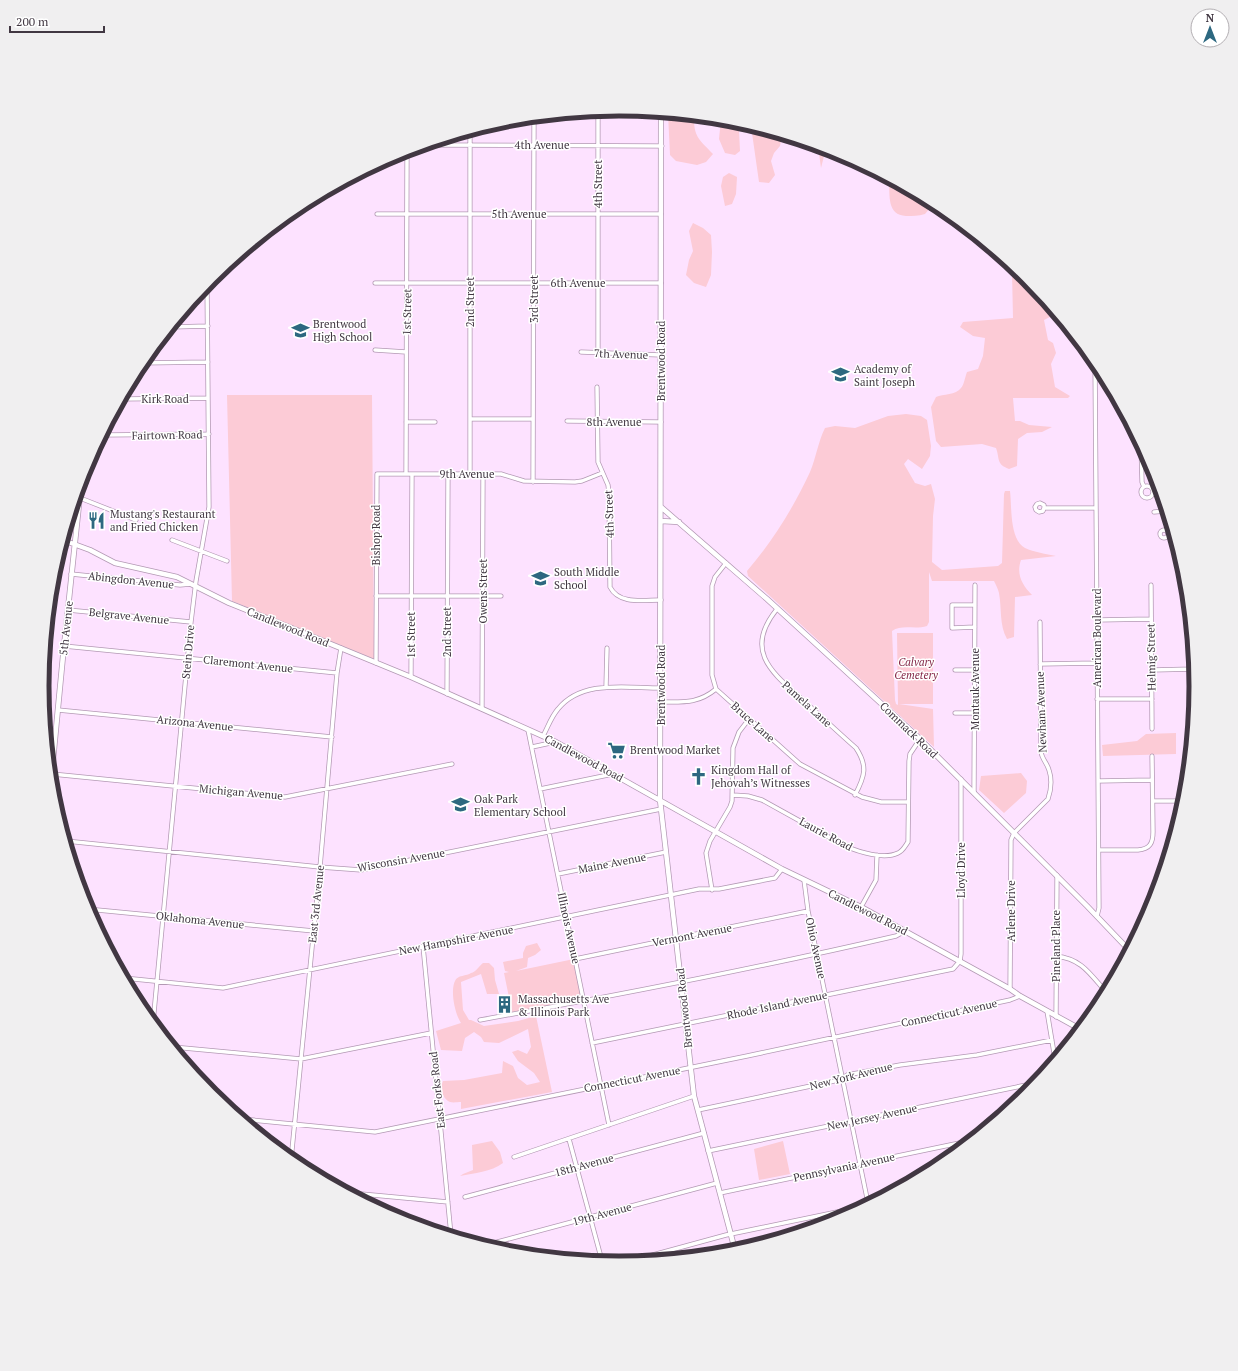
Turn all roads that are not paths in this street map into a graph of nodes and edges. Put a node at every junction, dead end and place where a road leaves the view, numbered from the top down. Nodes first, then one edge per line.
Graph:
1 (598, 117) edge
2 (662, 117) edge
3 (534, 122) edge
4 (470, 135) edge
5 (439, 145) edge
6 (470, 145) junction
7 (534, 145) junction
8 (598, 146) junction
9 (662, 146) junction
10 (407, 157) edge
11 (377, 214) dead end
12 (407, 214) junction
13 (470, 214) junction
14 (534, 214) junction
15 (597, 214) junction
16 (661, 214) junction
17 (375, 283) dead end
18 (407, 283) junction
19 (470, 283) junction
20 (534, 283) junction
21 (597, 283) junction
22 (661, 283) junction
23 (207, 291) edge
24 (208, 326) junction
25 (177, 327) edge
26 (375, 350) dead end
27 (406, 352) junction
28 (581, 352) dead end
29 (598, 353) junction
30 (661, 355) junction
31 (208, 362) junction
32 (149, 363) edge
33 (1095, 372) edge
34 (597, 387) dead end
35 (208, 398) junction
36 (126, 399) edge
37 (470, 418) junction
38 (533, 419) junction
39 (567, 421) dead end
40 (406, 422) junction
41 (435, 422) dead end
42 (598, 422) junction
43 (661, 422) junction
44 (209, 434) junction
45 (107, 435) edge
46 (1141, 457) edge
47 (602, 473) junction
48 (377, 474) joint
49 (406, 474) junction
50 (412, 474) junction
51 (448, 474) junction
52 (470, 474) junction
53 (483, 474) junction
54 (533, 482) junction
55 (1144, 487) dead end
56 (80, 498) edge
57 (80, 500) edge
58 (661, 507) junction
59 (1044, 508) dead end
60 (1096, 508) junction
61 (1162, 511) edge
62 (1154, 512) dead end
63 (136, 520) dead end
64 (661, 521) junction
65 (679, 522) junction
66 (172, 540) dead end
67 (67, 542) edge
68 (74, 544) junction
69 (201, 551) junction
70 (227, 561) dead end
71 (726, 563) junction
72 (72, 574) junction
73 (975, 584) dead end
74 (193, 585) junction
75 (1151, 585) dead end
76 (376, 596) junction
77 (411, 596) junction
78 (447, 596) junction
79 (483, 596) junction
80 (501, 596) dead end
81 (661, 600) junction
82 (975, 605) junction
83 (777, 609) junction
84 (68, 610) junction
85 (1151, 619) junction
86 (1097, 620) junction
87 (191, 622) junction
88 (1040, 622) dead end
89 (975, 627) junction
90 (64, 646) junction
91 (341, 648) junction
92 (607, 648) dead end
93 (187, 658) junction
94 (376, 663) junction
95 (1097, 663) junction
96 (1040, 664) junction
97 (1189, 669) edge
98 (955, 670) dead end
99 (974, 670) junction
100 (1152, 670) junction
101 (337, 673) junction
102 (411, 677) junction
103 (606, 687) junction
104 (660, 688) junction
105 (716, 689) junction
106 (447, 694) junction
107 (1097, 699) junction
108 (1152, 699) junction
109 (661, 702) junction
110 (482, 708) junction
111 (58, 710) junction
112 (955, 713) dead end
113 (975, 713) junction
114 (749, 719) junction
115 (181, 722) junction
116 (1152, 729) dead end
117 (528, 730) junction
118 (543, 736) junction
119 (332, 737) junction
120 (920, 739) junction
121 (556, 742) junction
122 (532, 747) junction
123 (1152, 756) dead end
124 (54, 757) edge
125 (452, 764) dead end
126 (56, 774) edge
127 (613, 774) junction
128 (961, 780) junction
129 (1152, 780) junction
130 (1098, 781) junction
131 (176, 786) junction
132 (327, 788) junction
133 (540, 789) junction
134 (974, 793) junction
135 (733, 795) junction
136 (855, 795) junction
137 (660, 800) junction
138 (1153, 801) junction
139 (1177, 801) edge
140 (908, 802) junction
141 (661, 809) junction
142 (548, 831) junction
143 (716, 832) junction
144 (1014, 833) junction
145 (71, 841) edge
146 (1099, 850) junction
147 (170, 851) junction
148 (666, 852) junction
149 (877, 855) junction
150 (320, 868) junction
151 (782, 869) junction
152 (558, 874) junction
153 (1057, 875) junction
154 (804, 880) junction
155 (712, 890) junction
156 (671, 895) junction
157 (861, 907) junction
158 (95, 910) edge
159 (808, 911) junction
160 (164, 916) junction
161 (1097, 916) junction
162 (566, 917) junction
163 (314, 931) junction
164 (905, 931) junction
165 (676, 938) junction
166 (423, 946) junction
167 (1126, 946) edge
168 (817, 954) junction
169 (1056, 956) junction
170 (575, 959) junction
171 (960, 961) junction
172 (310, 970) junction
173 (130, 979) edge
174 (157, 981) junction
175 (681, 981) junction
176 (1102, 988) edge
177 (1010, 989) junction
178 (826, 995) junction
179 (1020, 996) junction
180 (584, 1001) junction
181 (1047, 1011) junction
182 (154, 1014) edge
183 (1056, 1017) junction
184 (480, 1020) dead end
185 (686, 1024) junction
186 (1075, 1027) edge
187 (431, 1033) junction
188 (834, 1037) junction
189 (1052, 1040) junction
190 (592, 1043) junction
191 (179, 1048) edge
192 (1054, 1053) edge
193 (301, 1059) junction
194 (691, 1067) junction
195 (843, 1078) junction
196 (601, 1085) junction
197 (1026, 1085) edge
198 (694, 1096) junction
199 (698, 1110) junction
200 (440, 1119) junction
201 (250, 1120) edge
202 (852, 1122) junction
203 (295, 1124) junction
204 (610, 1126) junction
205 (704, 1133) junction
206 (569, 1139) junction
207 (959, 1143) edge
208 (708, 1151) junction
209 (292, 1152) edge
210 (514, 1157) dead end
211 (860, 1164) junction
212 (577, 1166) junction
213 (717, 1183) junction
214 (720, 1193) junction
215 (361, 1194) edge
216 (465, 1196) dead end
217 (867, 1199) edge
218 (448, 1202) junction
219 (837, 1212) edge
220 (590, 1217) junction
221 (451, 1230) edge
222 (731, 1234) junction
223 (496, 1242) edge
224 (734, 1244) edge
225 (657, 1254) edge
226 (600, 1255) edge

1 - 8 street, 4th Street
2 - 9 street, Brentwood Road
3 - 7 street, 3rd Street
4 - 6 street, 2nd Street
5 - 6 street, 4th Avenue
6 - 7 street, 4th Avenue
6 - 13 street, 2nd Street
7 - 8 street, 4th Avenue
7 - 14 street, 3rd Street
8 - 9 street, 4th Avenue
8 - 15 street, 4th Street
9 - 16 street, Brentwood Road
10 - 12 street, 1st Street
11 - 12 street, 5th Avenue
12 - 13 street, 5th Avenue
12 - 18 street, 1st Street
13 - 14 street, 5th Avenue
13 - 19 street, 2nd Street
14 - 15 street, 5th Avenue
14 - 20 street, 3rd Street
15 - 16 street, 5th Avenue
15 - 21 street, 4th Street
16 - 22 street, Brentwood Road
17 - 18 street, 6th Avenue
18 - 19 street, 6th Avenue
18 - 27 street, 1st Street
19 - 20 street, 6th Avenue
19 - 37 street, 2nd Street
20 - 21 street, 6th Avenue
20 - 38 street, 3rd Street
21 - 22 street, 6th Avenue
21 - 29 street, 4th Street
22 - 30 street, Brentwood Road
23 - 24 street, Stein Drive
24 - 25 street
24 - 31 street, Stein Drive
26 - 27 street
27 - 40 street, 1st Street
28 - 29 street, 7th Avenue
29 - 30 street, 7th Avenue
30 - 43 street, Brentwood Road
31 - 32 street
31 - 35 street, Stein Drive
33 - 60 street, American Boulevard
34 - 42 street, 4th Street
35 - 36 street, Kirk Road
35 - 44 street, Stein Drive
37 - 38 street
37 - 52 street, 2nd Street
38 - 54 street, 3rd Street
39 - 42 street, 8th Avenue
40 - 41 street
40 - 49 street, 1st Street
42 - 43 street, 8th Avenue
42 - 47 street, 4th Street
43 - 58 street, Brentwood Road
44 - 45 street, Fairtown Road
44 - 69 street, Stein Drive
46 - 55 street
47 - 54 street, 9th Avenue
47 - 81 street, 4th Street
48 - 49 street, 9th Avenue
48 - 76 street, Bishop Road
49 - 50 street, 9th Avenue
50 - 51 street, 9th Avenue
50 - 77 street, 1st Street
51 - 52 street, 9th Avenue
51 - 78 street, 2nd Street
52 - 53 street, 9th Avenue
53 - 54 street, 9th Avenue
53 - 79 street, Owens Street
56 - 63 street
57 - 68 street, 5th Avenue
58 - 64 street, Brentwood Road
58 - 65 street, Commack Road
59 - 60 street
60 - 86 street, American Boulevard
61 - 62 street
64 - 65 street
64 - 81 street, Brentwood Road
65 - 71 street, Commack Road
66 - 69 street
67 - 68 street, Candlewood Road
68 - 72 street, 5th Avenue
68 - 74 street, Candlewood Road
69 - 70 street
69 - 74 street, Stein Drive
71 - 83 street, Commack Road
71 - 105 street
72 - 74 street, Abingdon Avenue
72 - 84 street, 5th Avenue
73 - 82 street, Montauk Avenue
74 - 87 street, Stein Drive
74 - 91 street, Candlewood Road
75 - 85 street, Helmig Street
76 - 77 street
76 - 94 street, Bishop Road
77 - 78 street
77 - 102 street, 1st Street
78 - 79 street
78 - 106 street, 2nd Street
79 - 80 street
79 - 110 street, Owens Street
81 - 104 street, Brentwood Road
82 - 89 street, Montauk Avenue
82 - 89 street
83 - 120 street, Commack Road
83 - 136 street, Pamela Lane
84 - 87 street, Belgrave Avenue
84 - 90 street, 5th Avenue
85 - 86 street
85 - 100 street, Helmig Street
86 - 95 street, American Boulevard
87 - 93 street, Stein Drive
88 - 96 street, Newham Avenue
89 - 99 street, Montauk Avenue
90 - 93 street, Claremont Avenue
90 - 111 street, 5th Avenue
91 - 94 street, Candlewood Road
91 - 101 street, East 3rd Avenue
92 - 103 street
93 - 101 street, Claremont Avenue
93 - 115 street, Stein Drive
94 - 102 street, Candlewood Road
95 - 96 street
95 - 107 street, American Boulevard
96 - 144 street, Newham Avenue
97 - 100 street
98 - 99 street
99 - 113 street, Montauk Avenue
100 - 108 street, Helmig Street
101 - 119 street, East 3rd Avenue
102 - 106 street, Candlewood Road
103 - 104 street
103 - 118 street
104 - 109 street, Brentwood Road
105 - 109 street
105 - 114 street, Bruce Lane
106 - 110 street, Candlewood Road
107 - 108 street
107 - 130 street, American Boulevard
108 - 116 street, Helmig Street
109 - 137 street, Brentwood Road
110 - 117 street, Candlewood Road
111 - 115 street, Arizona Avenue
111 - 124 street, 5th Avenue
112 - 113 street
113 - 134 street, Montauk Avenue
114 - 135 street
114 - 136 street, Bruce Lane
115 - 119 street, Arizona Avenue
115 - 131 street, Stein Drive
117 - 118 street, Candlewood Road
117 - 122 street, Illinois Avenue
118 - 121 street, Candlewood Road
119 - 132 street, East 3rd Avenue
120 - 128 street, Commack Road
120 - 140 street, Laurie Road
121 - 122 street
121 - 127 street, Candlewood Road
122 - 133 street, Illinois Avenue
123 - 129 street
125 - 132 street, Michigan Avenue
126 - 131 street, Michigan Avenue
127 - 133 street
127 - 137 street, Candlewood Road
128 - 134 street, Commack Road
128 - 171 street, Lloyd Drive
129 - 130 street
129 - 138 street
130 - 146 street, American Boulevard
131 - 132 street, Michigan Avenue
131 - 147 street, Stein Drive
132 - 150 street, East 3rd Avenue
133 - 142 street, Illinois Avenue
134 - 144 street, Commack Road
135 - 143 street
135 - 149 street, Laurie Road
136 - 140 street, Bruce Lane
137 - 141 street, Brentwood Road
137 - 143 street, Candlewood Road
138 - 139 street
138 - 146 street
140 - 149 street, Laurie Road
141 - 142 street, Wisconsin Avenue
141 - 148 street, Brentwood Road
142 - 150 street, Wisconsin Avenue
142 - 152 street, Illinois Avenue
143 - 151 street, Candlewood Road
143 - 155 street
144 - 153 street, Commack Road
144 - 177 street, Arlene Drive
145 - 147 street, Wisconsin Avenue
146 - 161 street, American Boulevard
147 - 150 street, Wisconsin Avenue
147 - 160 street, Stein Drive
148 - 152 street, Maine Avenue
148 - 156 street, Brentwood Road
149 - 157 street
150 - 163 street, East 3rd Avenue
151 - 154 street, Candlewood Road
151 - 155 street, New Hampshire Avenue
152 - 162 street, Illinois Avenue
153 - 161 street, Commack Road
153 - 169 street, Pineland Place
154 - 157 street, Candlewood Road
154 - 159 street, Ohio Avenue
155 - 156 street, New Hampshire Avenue
156 - 162 street, New Hampshire Avenue
156 - 165 street, Brentwood Road
157 - 164 street, Candlewood Road
158 - 160 street, Oklahoma Avenue
159 - 165 street, Vermont Avenue
159 - 168 street, Ohio Avenue
160 - 163 street, Oklahoma Avenue
160 - 174 street, Stein Drive
161 - 167 street, Commack Road
162 - 166 street, New Hampshire Avenue
162 - 170 street, Illinois Avenue
163 - 172 street, East 3rd Avenue
164 - 168 street
164 - 171 street, Candlewood Road
165 - 170 street, Vermont Avenue
165 - 175 street, Brentwood Road
166 - 172 street, New Hampshire Avenue
166 - 187 street, East Forks Road
168 - 175 street
168 - 178 street, Ohio Avenue
169 - 176 street
169 - 183 street, Pineland Place
170 - 180 street, Illinois Avenue
171 - 177 street, Candlewood Road
171 - 178 street, Rhode Island Avenue
172 - 174 street, New Hampshire Avenue
172 - 193 street, East 3rd Avenue
173 - 174 street, New Hampshire Avenue
174 - 182 street, Stein Drive
175 - 180 street
175 - 185 street, Brentwood Road
177 - 179 street, Candlewood Road
178 - 185 street, Rhode Island Avenue
178 - 188 street, Ohio Avenue
179 - 181 street, Candlewood Road
179 - 188 street, Connecticut Avenue
180 - 184 street
180 - 190 street, Illinois Avenue
181 - 183 street, Candlewood Road
181 - 189 street
183 - 186 street, Candlewood Road
185 - 190 street, Rhode Island Avenue
185 - 194 street, Brentwood Road
187 - 193 street
187 - 200 street, East Forks Road
188 - 194 street, Connecticut Avenue
188 - 195 street, Ohio Avenue
189 - 192 street
189 - 195 street, New York Avenue
190 - 196 street, Illinois Avenue
191 - 193 street
193 - 203 street, East 3rd Avenue
194 - 196 street, Connecticut Avenue
194 - 198 street, Brentwood Road
195 - 199 street, New York Avenue
195 - 202 street, Ohio Avenue
196 - 200 street, Connecticut Avenue
196 - 204 street, Illinois Avenue
197 - 202 street, New Jersey Avenue
198 - 199 street, Brentwood Road
198 - 204 street
199 - 205 street, Brentwood Road
200 - 203 street, Connecticut Avenue
200 - 218 street, East Forks Road
201 - 203 street, Connecticut Avenue
202 - 208 street, New Jersey Avenue
202 - 211 street, Ohio Avenue
203 - 209 street, East 3rd Avenue
204 - 206 street
205 - 208 street, Brentwood Road
205 - 212 street, 18th Avenue
206 - 210 street
206 - 212 street
207 - 211 street, Pennsylvania Avenue
208 - 213 street, Brentwood Road
211 - 214 street, Pennsylvania Avenue
211 - 217 street, Ohio Avenue
212 - 216 street, 18th Avenue
212 - 220 street
213 - 214 street, Brentwood Road
213 - 220 street, 19th Avenue
214 - 222 street, Brentwood Road
215 - 218 street
218 - 221 street, East Forks Road
219 - 222 street
220 - 223 street, 19th Avenue
220 - 226 street
222 - 224 street, Brentwood Road
222 - 225 street

